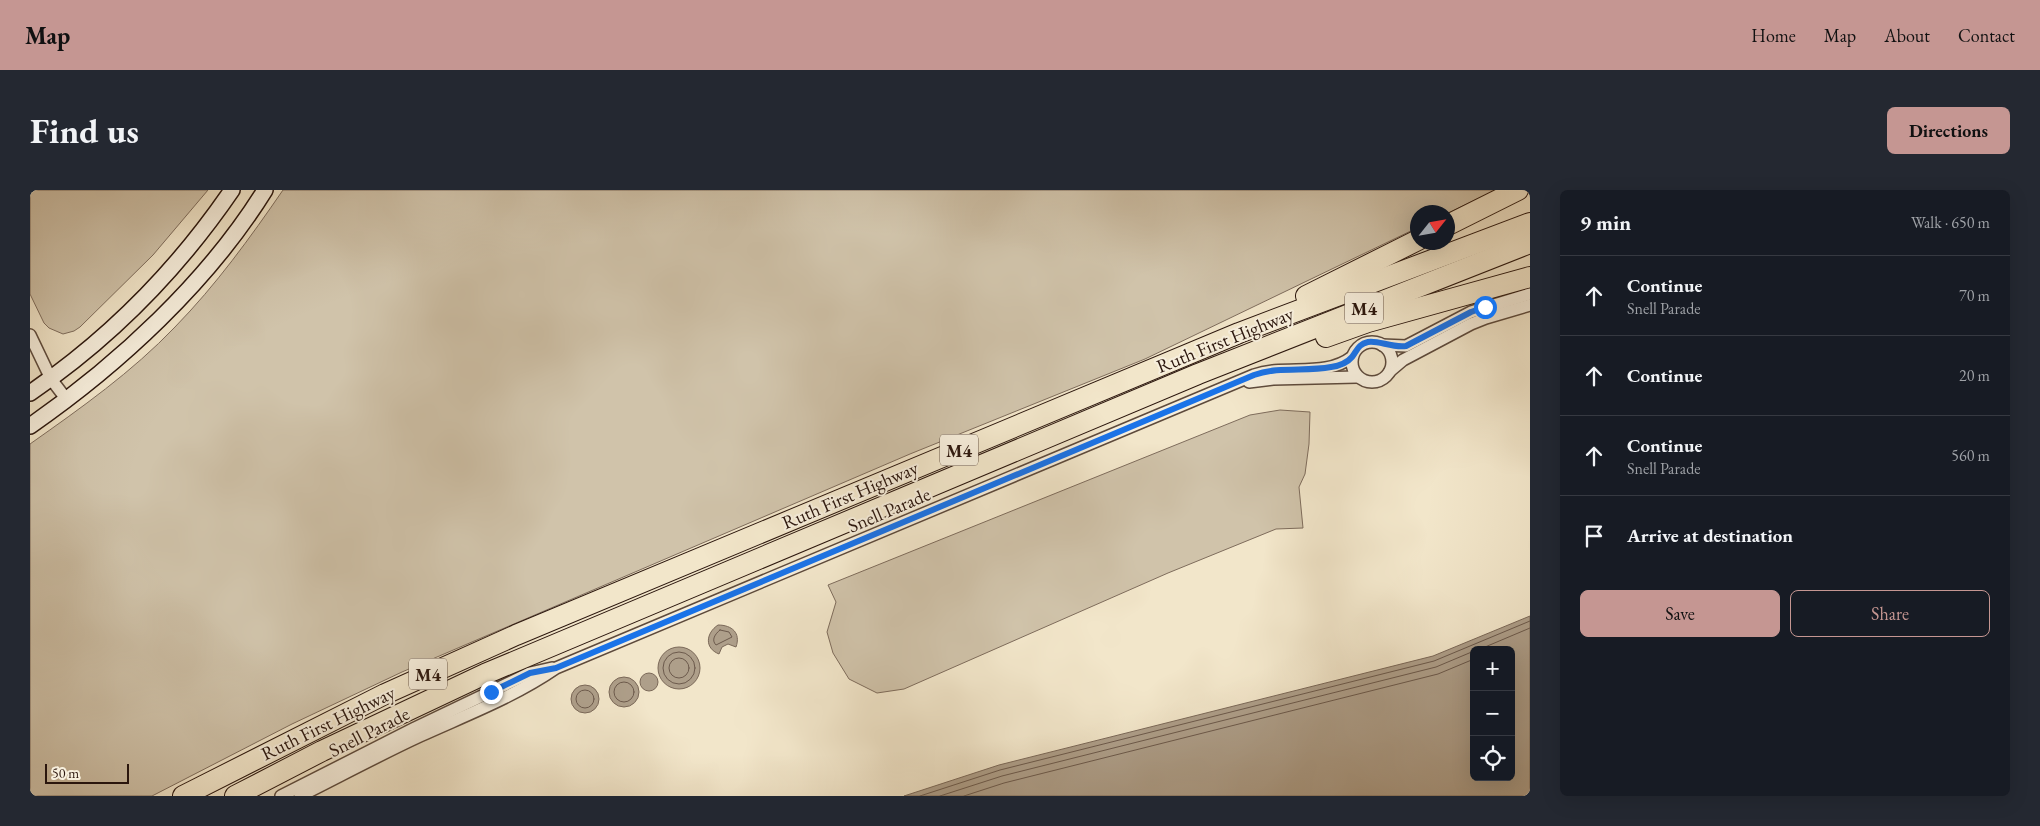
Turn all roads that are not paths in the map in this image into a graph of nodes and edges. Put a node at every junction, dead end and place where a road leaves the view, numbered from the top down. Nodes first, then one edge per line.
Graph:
1 (232, 190) edge
2 (265, 190) edge
3 (1518, 190) edge
4 (1455, 222) edge
5 (1530, 223) edge
6 (1410, 244) edge
7 (1530, 244) edge
8 (1530, 277) edge
9 (1530, 294) edge
10 (1530, 305) edge
11 (1239, 333) junction
12 (30, 335) edge
13 (1382, 345) junction
14 (1352, 357) junction
15 (1390, 371) junction
16 (1198, 374) junction
17 (1358, 377) junction
18 (51, 379) junction
19 (1235, 384) junction
20 (30, 393) edge
21 (67, 400) junction
22 (30, 426) edge
23 (556, 668) junction
24 (183, 796) edge
25 (235, 796) edge
26 (281, 796) edge
27 (300, 796) edge

1 - 18 main road
2 - 21 main road
3 - 4 highway
5 - 11 highway, Ruth First Highway / M4
6 - 11 highway
7 - 16 highway, Ruth First Highway / M4
8 - 16 highway
9 - 13 street
10 - 15 street
11 - 24 highway, Ruth First Highway / M4
12 - 18 street
13 - 14 street
13 - 15 street
14 - 17 street
14 - 19 street, Snell Parade
15 - 17 street
16 - 25 highway, Ruth First Highway / M4
17 - 19 street, Snell Parade
18 - 20 main road
18 - 21 street
19 - 23 street, Snell Parade
21 - 22 main road
23 - 26 street, Snell Parade
23 - 27 street, Snell Parade

